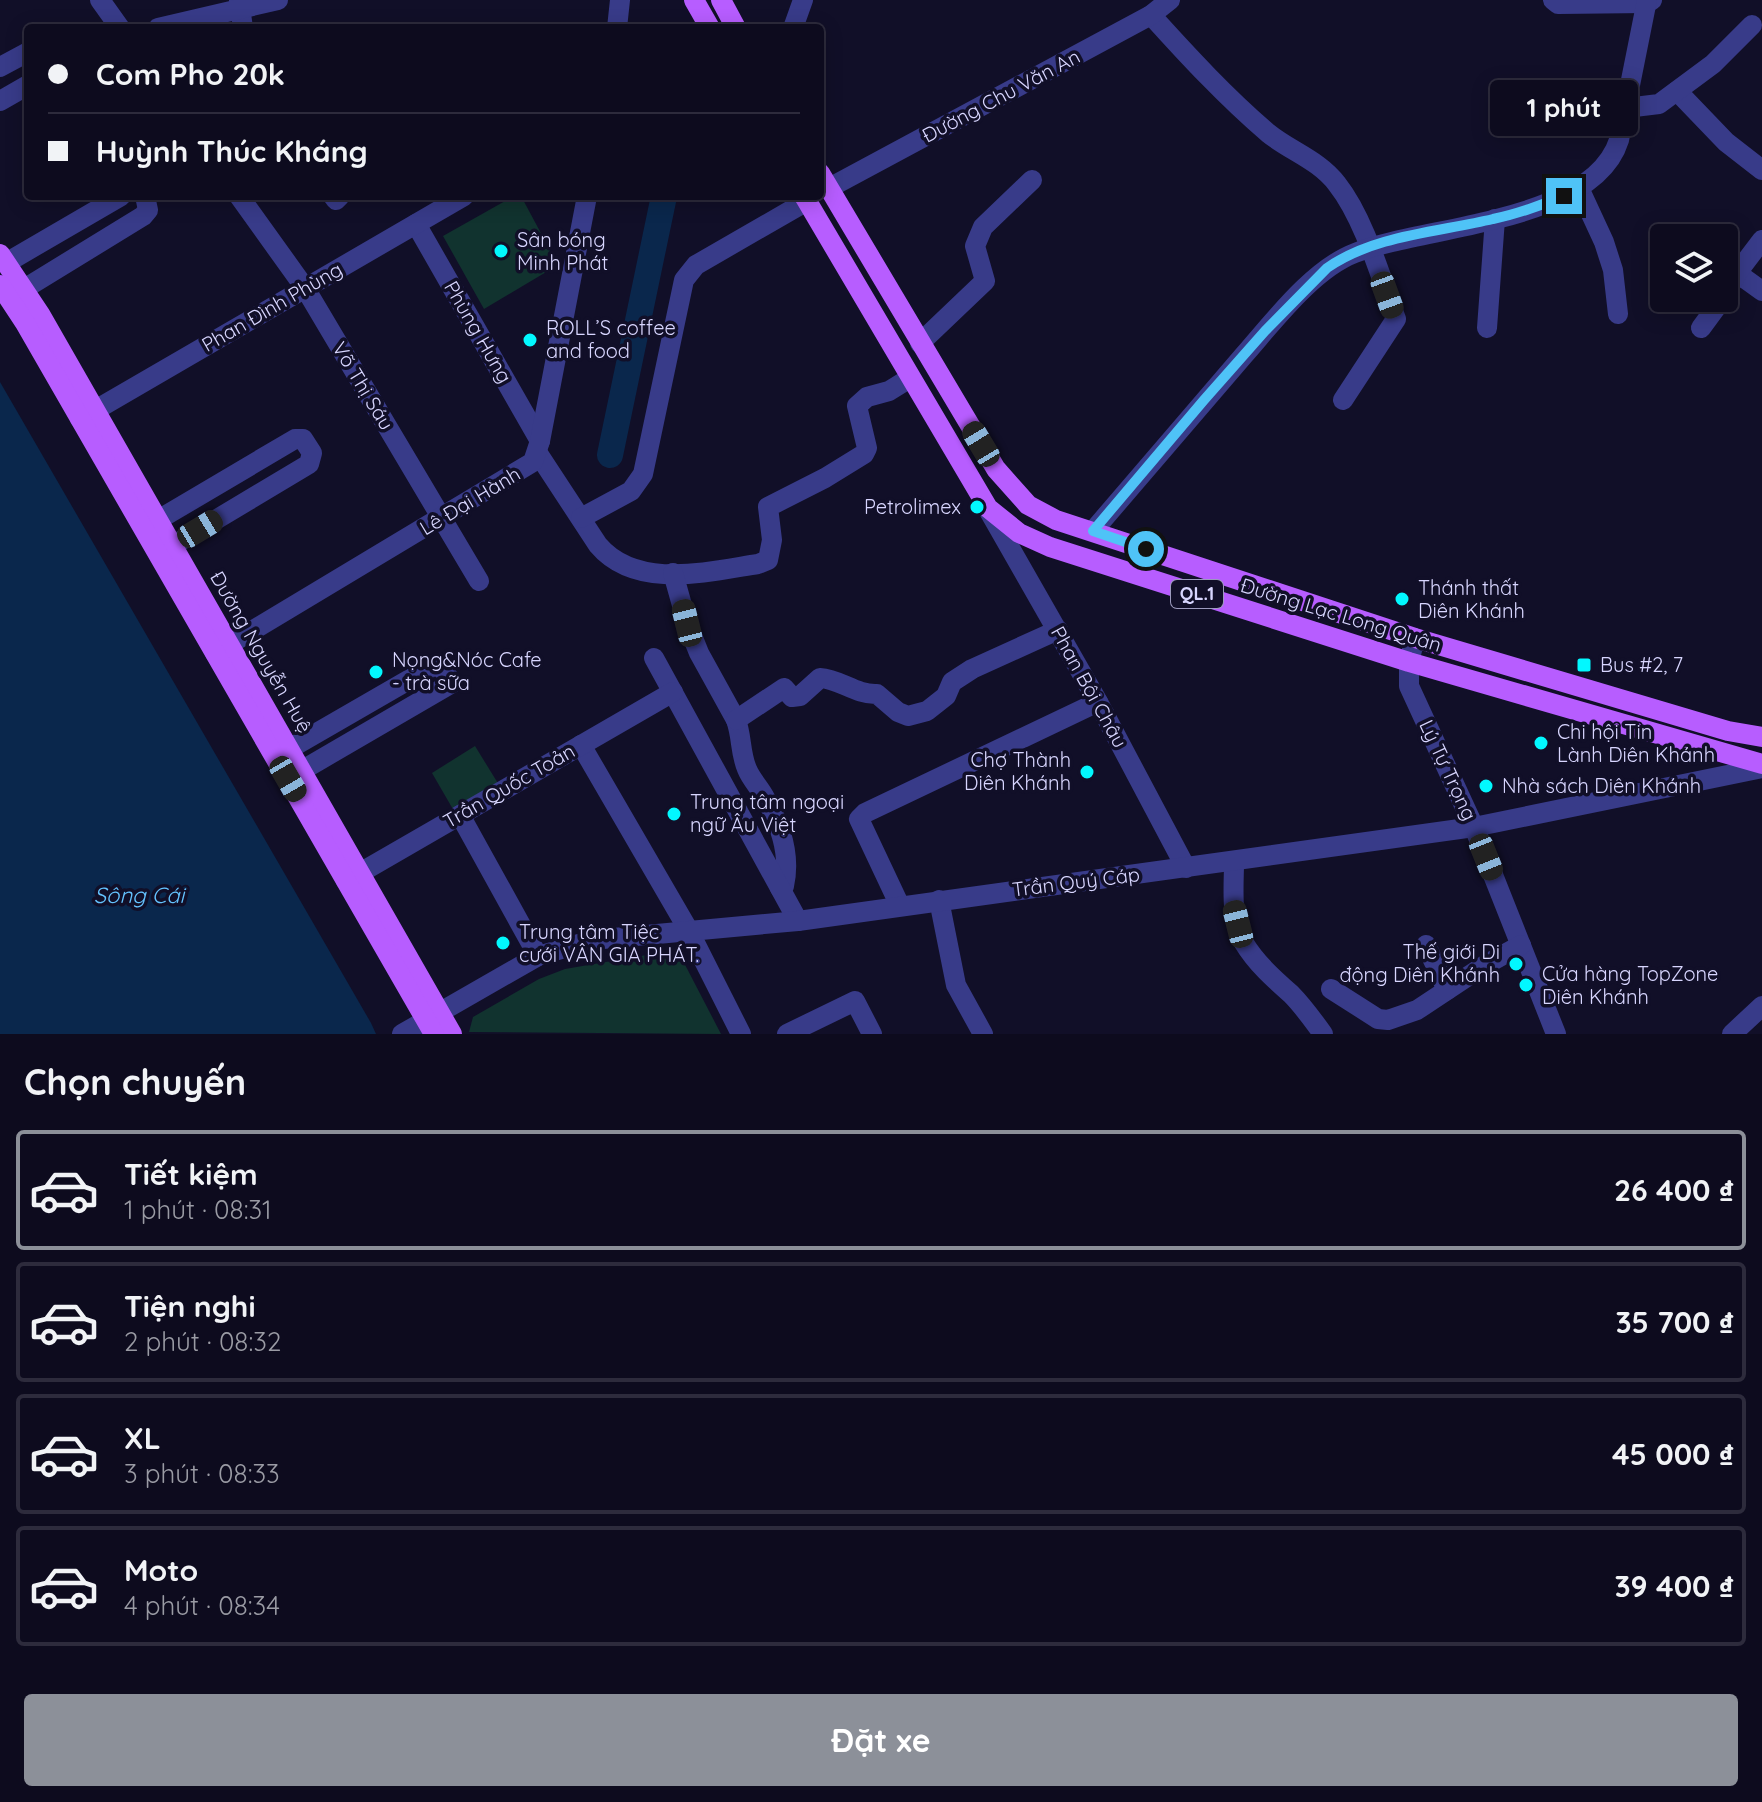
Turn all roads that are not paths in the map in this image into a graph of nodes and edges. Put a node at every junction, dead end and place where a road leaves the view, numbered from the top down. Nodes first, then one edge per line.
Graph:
1 (100, 0) edge
2 (278, 0) edge
3 (620, 0) edge
4 (694, 0) edge
5 (721, 0) edge
6 (803, 0) edge
7 (1170, 0) edge
8 (1553, 0) edge
9 (1649, 1) edge
10 (241, 12) edge
11 (1151, 15) junction
12 (117, 24) edge
13 (179, 24) edge
14 (617, 24) edge
15 (708, 24) edge
16 (734, 24) edge
17 (794, 24) edge
18 (1752, 25) dead end
19 (24, 54) edge
20 (0, 67) edge
21 (24, 87) edge
22 (1677, 91) junction
23 (0, 101) edge
24 (1626, 108) junction
25 (1762, 170) edge
26 (1032, 180) dead end
27 (824, 181) edge
28 (1579, 188) junction
29 (113, 200) edge
30 (146, 200) edge
31 (242, 200) edge
32 (457, 200) edge
33 (586, 200) edge
34 (804, 200) edge
35 (807, 200) edge
36 (1495, 219) junction
37 (416, 224) junction
38 (1762, 240) edge
39 (1370, 247) junction
40 (3, 258) edge
41 (1738, 272) edge
42 (1738, 274) edge
43 (0, 285) edge
44 (305, 288) junction
45 (24, 289) junction
46 (1762, 291) edge
47 (1713, 312) edge
48 (1618, 314) dead end
49 (1487, 328) dead end
50 (1701, 328) dead end
51 (920, 343) junction
52 (910, 378) junction
53 (1343, 400) dead end
54 (87, 414) junction
55 (538, 446) junction
56 (988, 508) junction
57 (442, 518) junction
58 (581, 518) junction
59 (158, 520) junction
60 (1093, 531) junction
61 (172, 546) junction
62 (673, 573) junction
63 (479, 581) dead end
64 (1058, 630) junction
65 (1415, 638) junction
66 (222, 649) junction
67 (654, 658) dead end
68 (1409, 662) junction
69 (673, 692) junction
70 (1098, 702) junction
71 (736, 720) junction
72 (1762, 737) edge
73 (581, 745) junction
74 (289, 749) junction
75 (1762, 766) edge
76 (301, 771) junction
77 (460, 815) junction
78 (1474, 827) junction
79 (1234, 862) junction
80 (1186, 868) junction
81 (353, 877) junction
82 (780, 888) junction
83 (939, 900) junction
84 (900, 906) junction
85 (798, 921) junction
86 (689, 931) junction
87 (1426, 945) dead end
88 (1521, 945) junction
89 (538, 956) junction
90 (1331, 989) dead end
91 (1447, 990) junction
92 (1762, 1006) edge
93 (433, 1022) edge
94 (404, 1033) edge
95 (452, 1034) edge
96 (741, 1034) edge
97 (787, 1034) edge
98 (872, 1034) edge
99 (983, 1034) edge
100 (1323, 1034) edge
101 (1556, 1034) edge
102 (1732, 1034) edge

1 - 12 street
2 - 10 street
3 - 14 street
4 - 15 main road
5 - 16 main road
6 - 17 street
7 - 11 street, Đường Chu Văn An
8 - 9 street
9 - 24 street
10 - 13 street
11 - 27 street, Đường Chu Văn An
11 - 39 street
18 - 22 street
19 - 20 street
21 - 23 street
22 - 24 street
22 - 25 street
24 - 28 street
26 - 51 street
27 - 51 main road, Đường Lạc Long Quân / QL.1
28 - 36 street
28 - 48 street
29 - 40 street
30 - 45 street
31 - 44 street, Võ Thị Sáu
32 - 37 street, Phan Đình Phùng
33 - 55 street
34 - 58 street
35 - 52 main road, Đường Lạc Long Quân / QL.1
36 - 39 street
36 - 49 street
37 - 44 street, Phan Đình Phùng
37 - 55 street, Phùng Hưng
38 - 41 street
39 - 53 street
39 - 60 street
40 - 45 main road, Đường Nguyễn Huệ
42 - 46 street
43 - 54 main road, Đường Nguyễn Huệ
44 - 54 street, Phan Đình Phùng
44 - 57 street, Võ Thị Sáu
45 - 54 main road, Đường Nguyễn Huệ
47 - 50 street
51 - 60 main road, Đường Lạc Long Quân / QL.1
52 - 56 main road, Đường Lạc Long Quân / QL.1
52 - 62 street, Phùng Hưng
54 - 59 main road, Đường Nguyễn Huệ
54 - 66 main road, Đường Nguyễn Huệ
55 - 57 street, Lê Đại Hành
55 - 58 street, Phùng Hưng
56 - 64 street, Phan Bội Châu
56 - 68 main road, Đường Lạc Long Quân / QL.1
57 - 63 street, Võ Thị Sáu
57 - 66 street, Lê Đại Hành
58 - 62 street, Phùng Hưng
59 - 61 main road, Đường Nguyễn Huệ
59 - 61 street
60 - 65 main road, Đường Lạc Long Quân / QL.1
61 - 66 main road, Đường Nguyễn Huệ
62 - 71 street
64 - 70 street, Phan Bội Châu
64 - 71 street
65 - 68 street, Lý Tự Trọng
65 - 72 main road, Đường Lạc Long Quân / QL.1
66 - 74 main road, Đường Nguyễn Huệ
66 - 81 main road, Đường Nguyễn Huệ
67 - 69 street
68 - 75 main road, Đường Lạc Long Quân / QL.1
68 - 78 street, Lý Tự Trọng
69 - 73 street, Trần Quốc Toản
69 - 82 street
70 - 80 street, Phan Bội Châu
70 - 84 street
71 - 82 street
73 - 77 street, Trần Quốc Toản
73 - 86 street
74 - 76 main road, Đường Nguyễn Huệ
74 - 76 street
75 - 78 street, Trần Quý Cáp
76 - 81 main road, Đường Nguyễn Huệ
77 - 81 street, Trần Quốc Toản
77 - 89 street
78 - 79 street, Trần Quý Cáp
78 - 88 street, Lý Tự Trọng
79 - 80 street, Trần Quý Cáp
79 - 100 street
80 - 83 street, Trần Quý Cáp
81 - 93 main road, Đường Nguyễn Huệ
82 - 85 street
83 - 84 street, Trần Quý Cáp
83 - 99 street
84 - 85 street, Trần Quý Cáp
85 - 86 street, Trần Quý Cáp
86 - 89 street, Trần Quý Cáp
86 - 96 street
87 - 91 street
88 - 91 street
88 - 101 street, Lý Tự Trọng
89 - 93 street, Trần Quý Cáp
90 - 91 street
92 - 102 street
93 - 94 street, Trần Quý Cáp
93 - 95 main road, Đường Nguyễn Huệ
97 - 98 street

